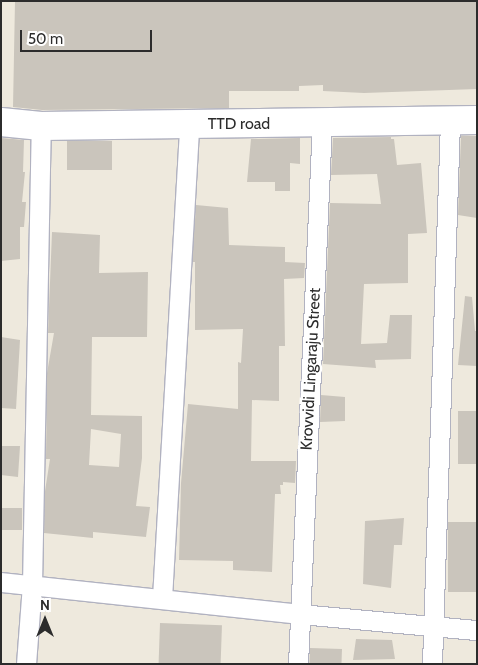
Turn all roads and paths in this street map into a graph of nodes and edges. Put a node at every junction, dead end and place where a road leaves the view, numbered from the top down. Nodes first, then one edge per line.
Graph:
1 (450, 120) junction
2 (477, 120) edge
3 (1, 122) edge
4 (189, 124) junction
5 (322, 124) junction
6 (41, 126) junction
7 (1, 582) edge
8 (32, 585) junction
9 (162, 598) junction
10 (300, 614) junction
11 (434, 626) junction
12 (477, 630) edge
13 (26, 664) edge
14 (298, 664) edge
15 (432, 664) edge

1 - 2 street, TTD road
1 - 5 street, TTD road
1 - 11 street
3 - 6 street, TTD road
4 - 5 street, TTD road
4 - 6 street, TTD road
4 - 9 street
5 - 10 street, Krovvidi Lingaraju Street
6 - 8 street
7 - 8 street
8 - 9 street
8 - 13 street
9 - 10 street
10 - 11 street
10 - 14 street, Krovvidi Lingaraju Street
11 - 12 street
11 - 15 street

